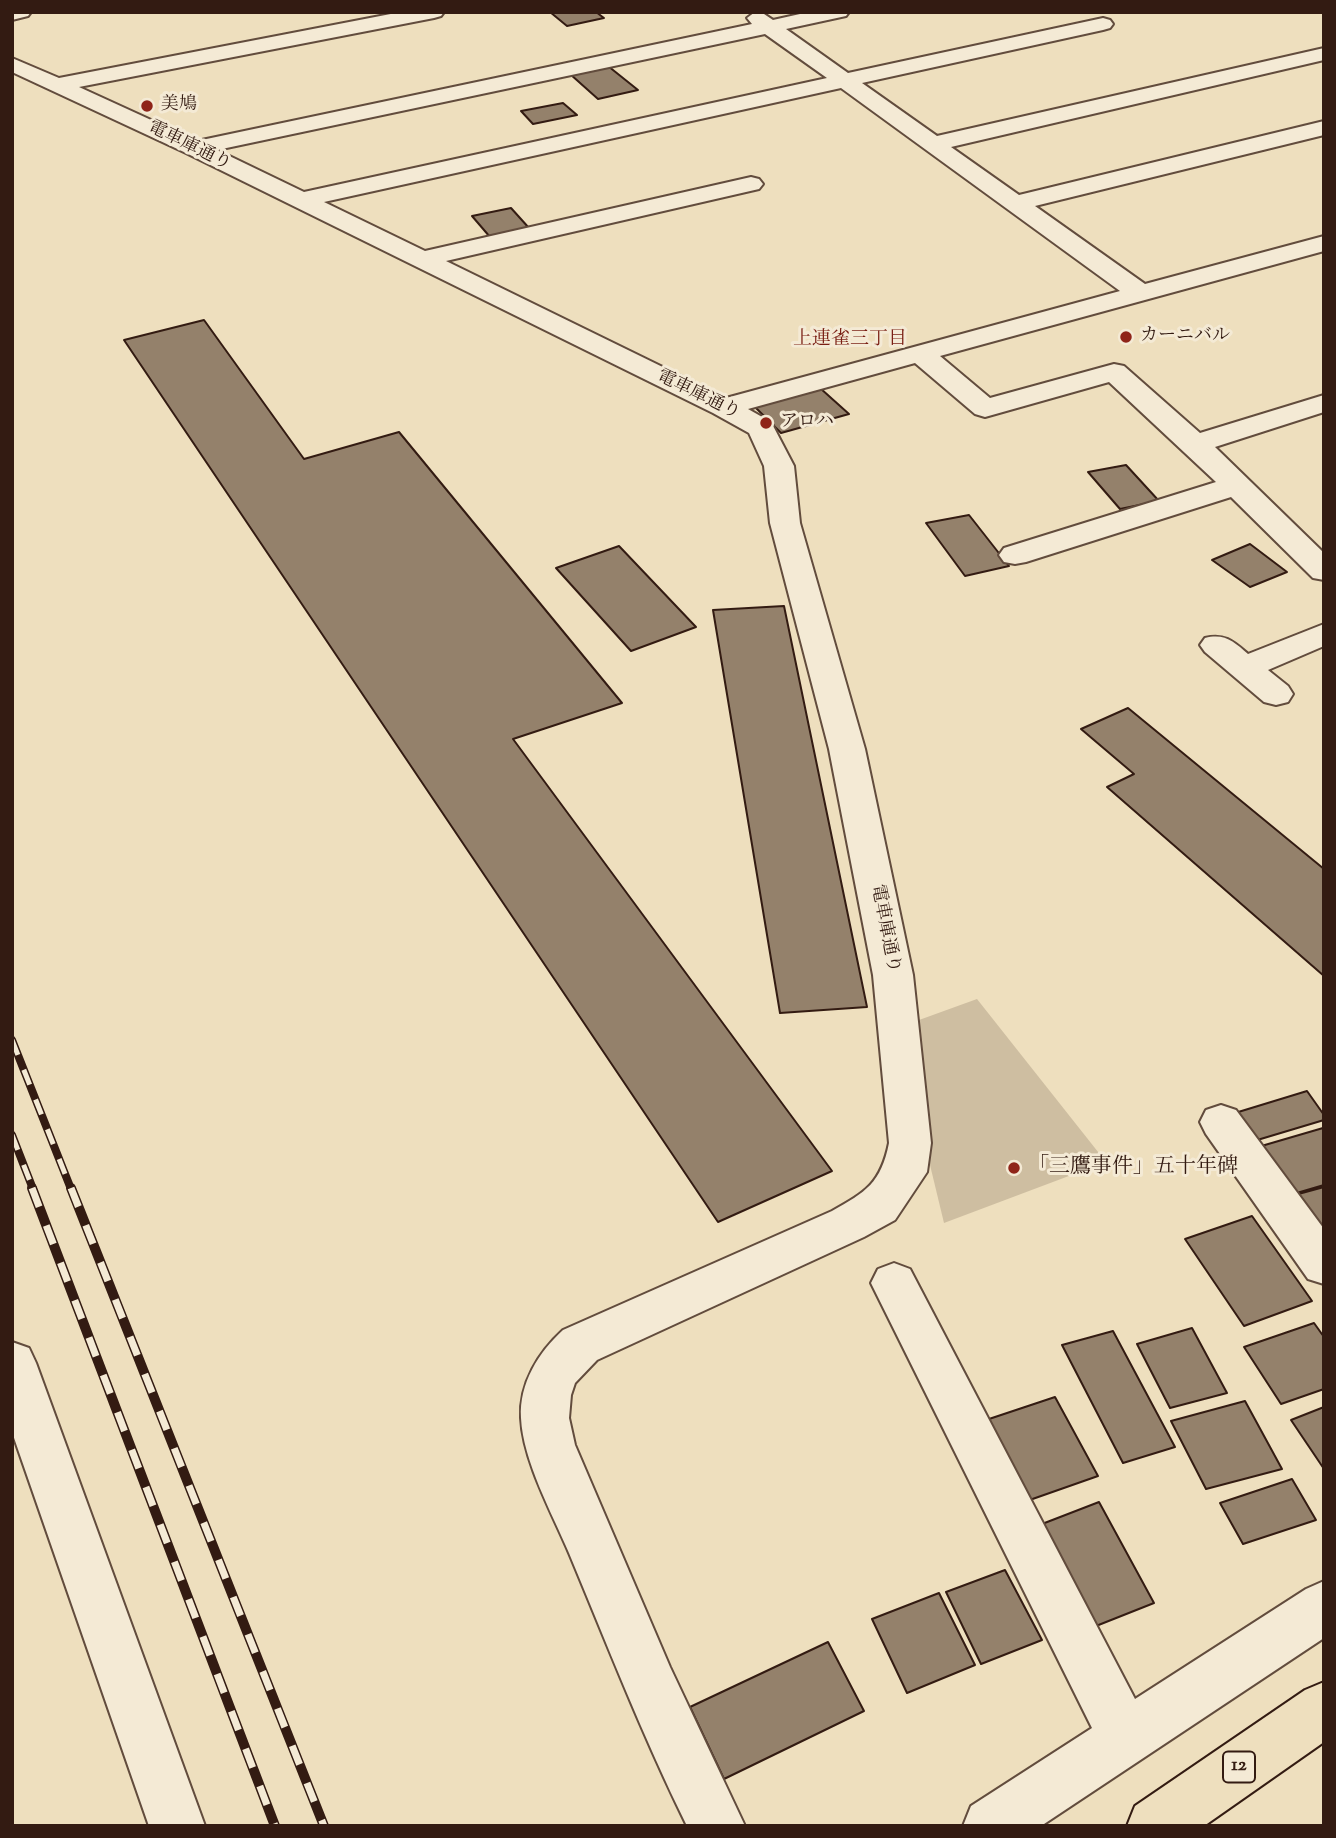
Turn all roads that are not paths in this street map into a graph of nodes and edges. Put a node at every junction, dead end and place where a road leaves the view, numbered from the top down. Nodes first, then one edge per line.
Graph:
1 (21, 12) edge
2 (434, 12) edge
3 (750, 12) edge
4 (839, 12) edge
5 (12, 14) edge
6 (1103, 24) dead end
7 (770, 27) junction
8 (1324, 54) edge
9 (12, 64) edge
10 (846, 82) junction
11 (55, 85) junction
12 (1324, 128) edge
13 (933, 144) junction
14 (194, 148) junction
15 (751, 184) dead end
16 (298, 201) junction
17 (1016, 203) junction
18 (1324, 243) edge
19 (419, 260) junction
20 (1139, 292) junction
21 (919, 353) junction
22 (1324, 402) edge
23 (723, 407) junction
24 (1195, 444) junction
25 (1237, 485) junction
26 (1015, 555) dead end
27 (1324, 571) edge
28 (1324, 634) edge
29 (1217, 645) dead end
30 (1244, 668) junction
31 (1276, 694) dead end
32 (1220, 1122) dead end
33 (1324, 1265) edge
34 (894, 1283) dead end
35 (12, 1363) edge
36 (1324, 1607) edge
37 (1324, 1709) edge
38 (1126, 1738) junction
39 (177, 1826) edge
40 (717, 1826) edge
41 (991, 1826) edge
42 (1155, 1826) edge

1 - 5 street
2 - 11 street
3 - 7 street
4 - 7 street
6 - 10 street
7 - 10 street
7 - 14 street
8 - 13 street
9 - 11 street, 電車庫通り
10 - 13 street
10 - 16 street
11 - 14 street, 電車庫通り
12 - 17 street
13 - 17 street
14 - 16 street, 電車庫通り
15 - 19 street
16 - 19 street, 電車庫通り
17 - 20 street
18 - 20 street
19 - 23 street, 電車庫通り
20 - 21 street
21 - 23 street
21 - 24 street
22 - 24 street
23 - 40 street, 電車庫通り
24 - 25 street
25 - 26 street
25 - 27 street
28 - 30 street
29 - 30 street
30 - 31 street
32 - 33 street
34 - 38 street
35 - 39 street
36 - 38 street
37 - 42 main road, 12
38 - 41 street

